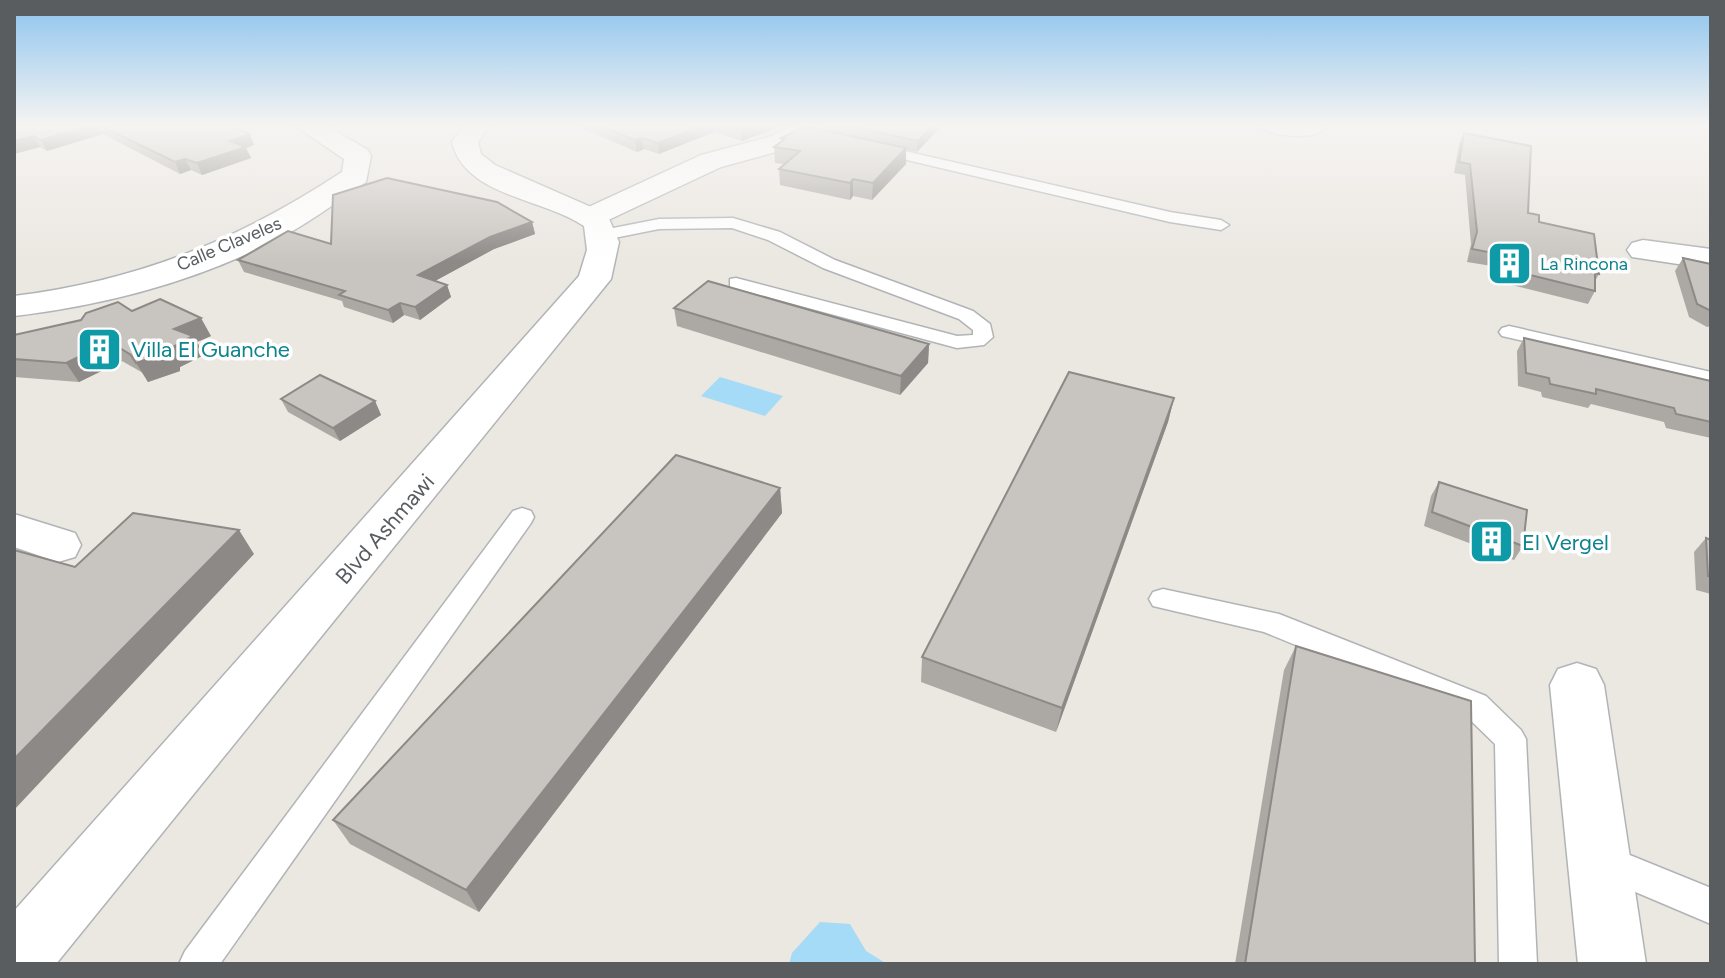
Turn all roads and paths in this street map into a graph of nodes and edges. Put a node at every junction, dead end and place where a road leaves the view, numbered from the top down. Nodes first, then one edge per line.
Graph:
1 (357, 171) edge
2 (483, 171) edge
3 (694, 171) edge
4 (971, 171) edge
5 (1221, 225) dead end
6 (598, 226) junction
7 (1643, 250) dead end
8 (1711, 259) edge
9 (736, 283) dead end
10 (14, 306) edge
11 (1509, 332) dead end
12 (1711, 378) edge
13 (522, 517) dead end
14 (14, 530) edge
15 (58, 545) dead end
16 (1163, 599) dead end
17 (1577, 685) dead end
18 (1599, 859) junction
19 (1711, 906) edge
20 (14, 962) edge
21 (198, 964) edge
22 (1518, 964) edge
23 (1612, 964) edge

1 - 10 street, Calle Claveles
2 - 6 street
3 - 6 street
4 - 5 lane
6 - 9 lane
6 - 20 street, Blvd Ashmawi
7 - 8 street
11 - 12 lane
13 - 21 lane
14 - 15 street
16 - 22 lane
17 - 18 street
18 - 19 lane
18 - 23 street

